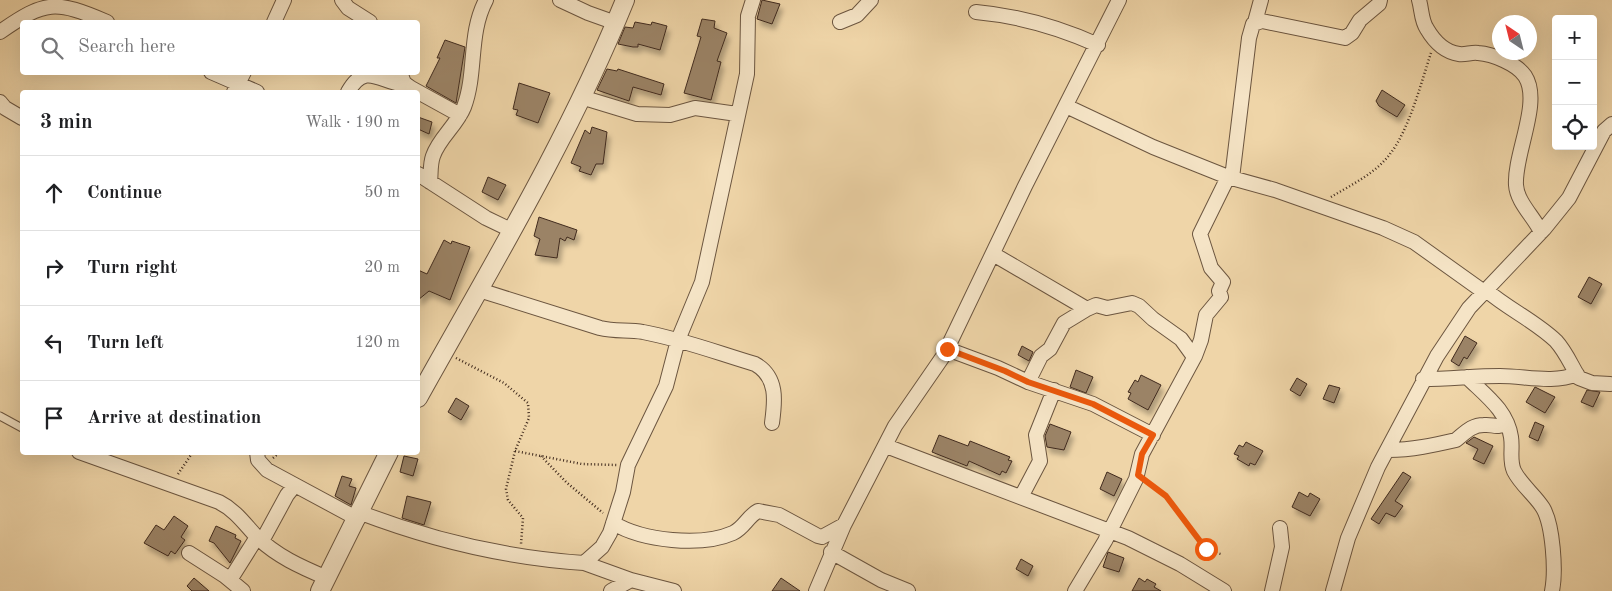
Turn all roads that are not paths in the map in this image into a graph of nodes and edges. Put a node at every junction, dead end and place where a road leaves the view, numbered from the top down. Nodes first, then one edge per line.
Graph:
1 (284, 0) edge
2 (342, 0) edge
3 (486, 0) edge
4 (560, 0) edge
5 (626, 0) edge
6 (753, 0) edge
7 (871, 0) edge
8 (1119, 0) edge
9 (1261, 0) edge
10 (1380, 0) edge
11 (1419, 0) edge
12 (976, 12) dead end
13 (102, 20) edge
14 (275, 20) edge
15 (367, 20) edge
16 (840, 22) dead end
17 (1255, 22) junction
18 (616, 23) junction
19 (0, 32) edge
20 (1098, 44) junction
21 (215, 75) edge
22 (243, 75) edge
23 (371, 75) edge
24 (371, 75) edge
25 (401, 75) edge
26 (407, 86) junction
27 (236, 89) edge
28 (349, 90) edge
29 (414, 90) edge
30 (420, 93) edge
31 (580, 97) junction
32 (0, 102) edge
33 (1066, 106) junction
34 (737, 114) junction
35 (460, 115) junction
36 (20, 117) edge
37 (1612, 124) edge
38 (420, 175) edge
39 (1230, 178) junction
40 (430, 182) junction
41 (511, 230) junction
42 (1541, 232) junction
43 (993, 254) junction
44 (479, 290) junction
45 (1485, 291) junction
46 (1087, 309) junction
47 (678, 340) junction
48 (947, 349) junction
49 (1194, 357) junction
50 (1576, 374) junction
51 (1467, 377) junction
52 (1423, 380) junction
53 (1028, 382) junction
54 (1610, 384) dead end
55 (1054, 390) junction
56 (420, 394) edge
57 (0, 416) edge
58 (1507, 423) junction
59 (772, 424) dead end
60 (20, 427) edge
61 (1153, 435) junction
62 (886, 446) junction
63 (1389, 450) junction
64 (86, 455) edge
65 (257, 455) edge
66 (388, 455) edge
67 (295, 485) junction
68 (1022, 497) junction
69 (360, 516) junction
70 (613, 523) junction
71 (844, 526) junction
72 (1093, 526) junction
73 (1280, 528) dead end
74 (1109, 532) junction
75 (259, 539) junction
76 (1101, 548) junction
77 (831, 552) junction
78 (189, 553) dead end
79 (584, 563) junction
80 (230, 580) junction
81 (631, 580) junction
82 (323, 585) edge
83 (243, 591) edge
84 (611, 591) edge
85 (674, 591) edge
86 (816, 591) edge
87 (908, 591) edge
88 (1075, 591) edge
89 (1224, 591) edge
90 (1272, 591) edge
91 (1333, 591) edge
92 (1552, 591) edge

1 - 14 street
2 - 15 street
3 - 35 street
4 - 18 street
5 - 18 street
6 - 34 street
7 - 16 street
8 - 20 street
9 - 17 street
10 - 17 street
11 - 42 street
12 - 20 street
13 - 19 street
17 - 39 street
18 - 31 street
20 - 33 street
21 - 27 street
22 - 27 street
23 - 28 street
24 - 26 street
25 - 26 street
26 - 29 street
30 - 35 street
31 - 34 street
31 - 41 street
32 - 36 street
33 - 39 street
33 - 43 street
34 - 47 street
35 - 40 street
37 - 42 street
38 - 40 street
39 - 45 street
39 - 49 street
40 - 41 street
41 - 44 street
42 - 45 street
43 - 46 street
43 - 48 street
44 - 47 street
44 - 56 street
45 - 50 street
45 - 52 street
46 - 49 street
46 - 53 street
47 - 59 street
47 - 70 street
48 - 53 street
48 - 62 street
49 - 61 street
50 - 51 street
50 - 54 street
51 - 52 street
51 - 58 street
52 - 63 street
53 - 55 street
55 - 61 street
55 - 68 street
57 - 60 lane
58 - 63 street
58 - 92 street
61 - 74 street
62 - 68 street
62 - 71 street
63 - 91 street
64 - 75 street
65 - 67 street
66 - 69 street
67 - 69 street
67 - 75 street
68 - 72 street
69 - 79 street
69 - 82 street
70 - 71 street
70 - 79 street
71 - 77 street
72 - 74 street
72 - 76 street
73 - 90 street
74 - 76 street
74 - 89 street
75 - 80 street
75 - 82 street
76 - 88 street
77 - 86 street
77 - 87 street
78 - 80 street
79 - 81 street
80 - 83 street
81 - 84 street
81 - 85 street

